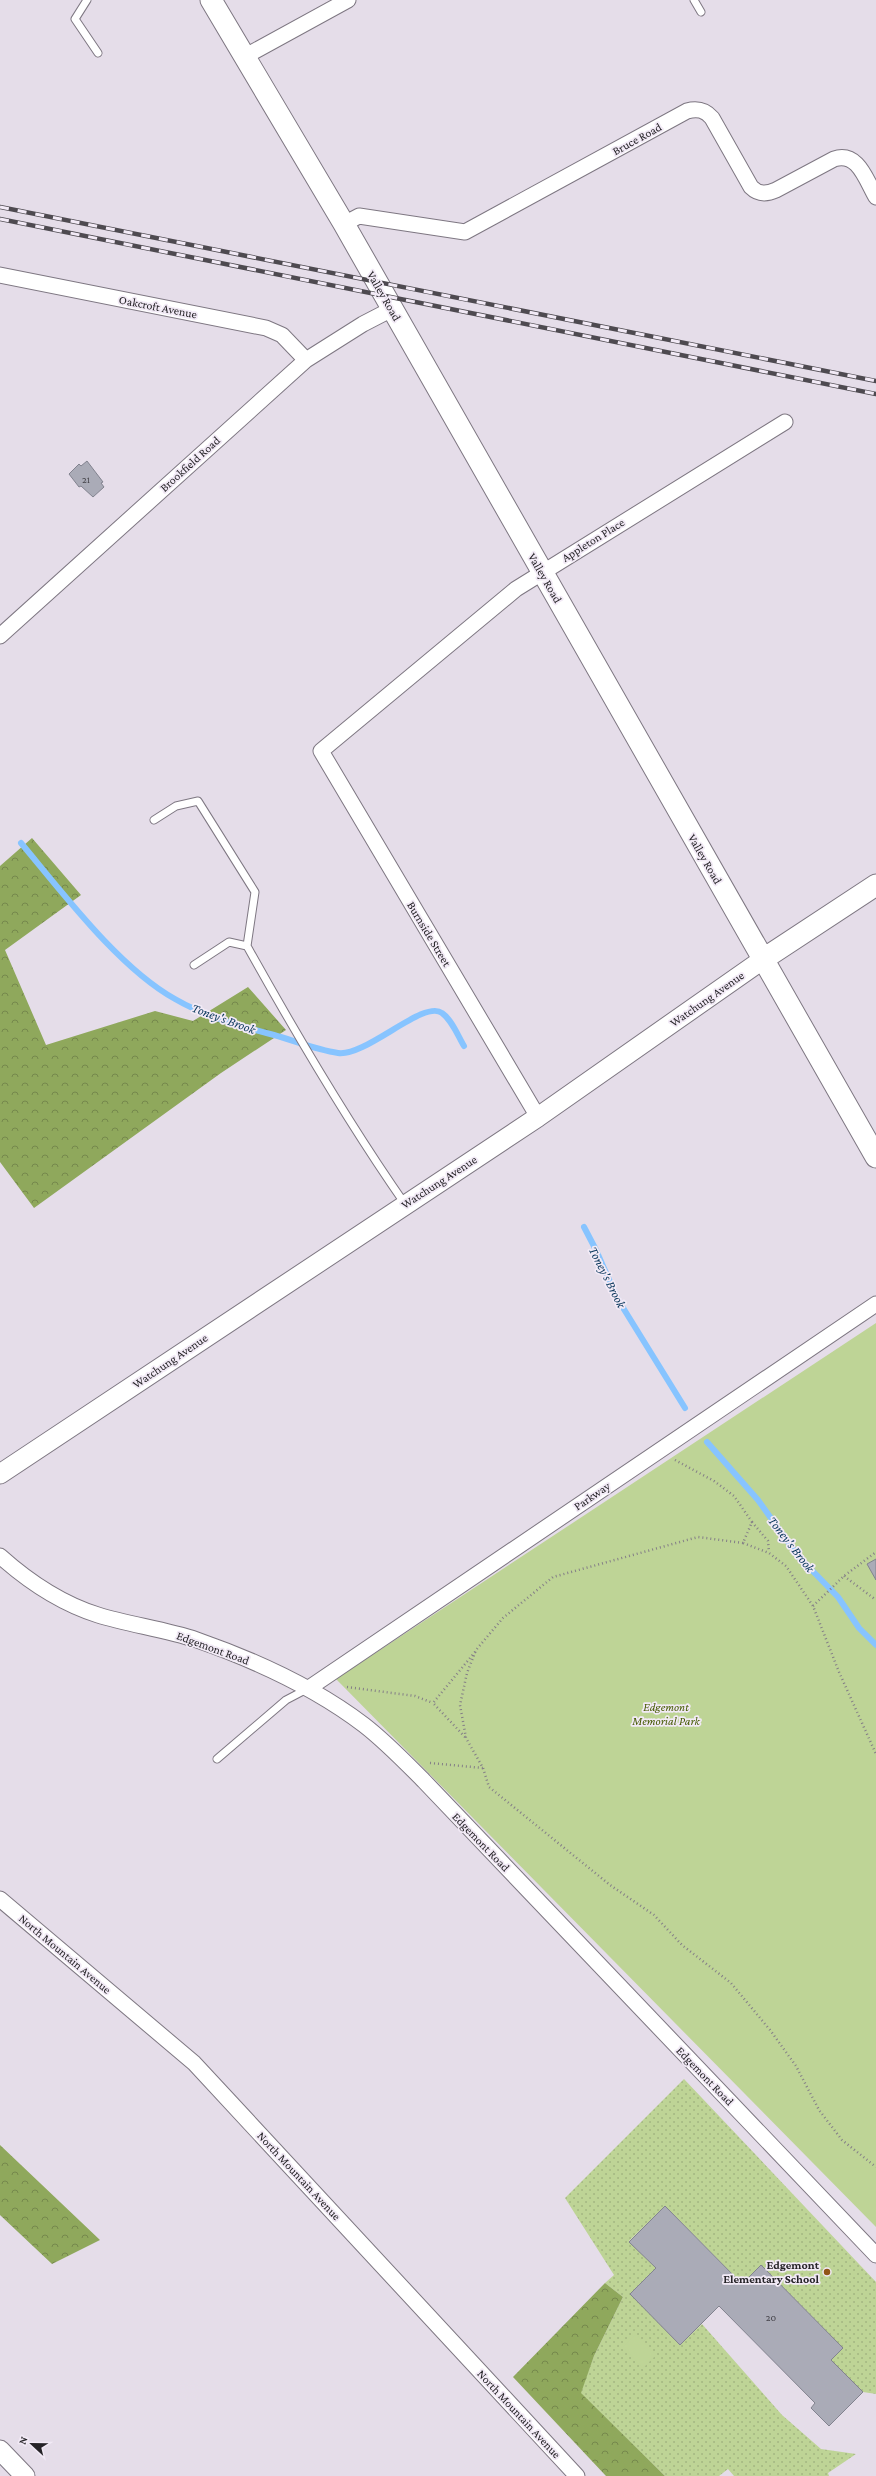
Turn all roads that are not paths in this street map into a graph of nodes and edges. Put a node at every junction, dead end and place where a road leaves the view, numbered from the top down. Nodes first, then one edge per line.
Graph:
1 (87, 0) edge
2 (211, 0) edge
3 (348, 0) edge
4 (694, 0) edge
5 (701, 12) dead end
6 (98, 53) dead end
7 (244, 57) junction
8 (876, 197) edge
9 (344, 224) junction
10 (0, 275) edge
11 (392, 309) junction
12 (306, 360) junction
13 (784, 422) dead end
14 (542, 573) junction
15 (0, 636) edge
16 (321, 751) joint
17 (154, 820) dead end
18 (876, 885) edge
19 (247, 946) junction
20 (762, 960) junction
21 (194, 965) dead end
22 (538, 1117) junction
23 (876, 1157) edge
24 (405, 1204) junction
25 (876, 1304) edge
26 (0, 1474) edge
27 (0, 1556) edge
28 (309, 1688) junction
29 (217, 1759) dead end
30 (0, 1899) edge
31 (876, 2255) edge
32 (0, 2450) edge
33 (25, 2476) edge
34 (577, 2476) edge

1 - 6 lane
2 - 7 main road, Valley Road
3 - 7 street
4 - 5 lane
7 - 9 main road, Valley Road
8 - 9 street, Bruce Road
9 - 11 main road, Valley Road
10 - 12 street, Oakcroft Avenue
11 - 12 street, Brookfield Road
11 - 14 main road, Valley Road
12 - 15 street, Brookfield Road
13 - 14 street, Appleton Place
14 - 16 street, Appleton Place
14 - 20 main road, Valley Road
16 - 22 street, Burnside Street
17 - 19 lane
18 - 20 main road, Watchung Avenue
19 - 21 lane
19 - 24 lane
20 - 22 street, Watchung Avenue
20 - 23 main road, Valley Road
22 - 24 street, Watchung Avenue
24 - 26 street, Watchung Avenue
25 - 28 street, Parkway
27 - 28 street, Edgemont Road
28 - 29 lane
28 - 31 street, Edgemont Road
30 - 34 street, North Mountain Avenue
32 - 33 street

